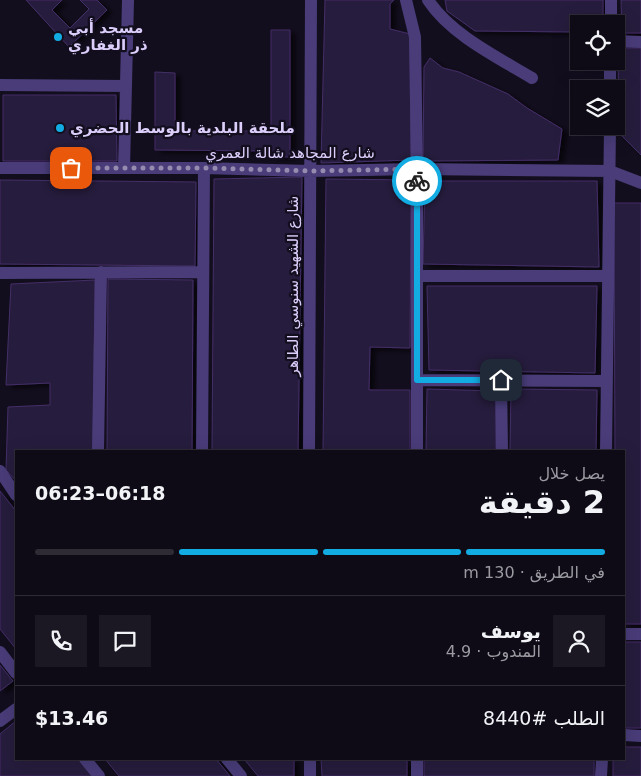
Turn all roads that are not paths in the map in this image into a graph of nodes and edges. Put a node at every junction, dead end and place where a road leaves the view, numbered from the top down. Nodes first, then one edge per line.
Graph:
1 (128, 0) edge
2 (311, 0) edge
3 (406, 0) edge
4 (428, 0) edge
5 (611, 0) edge
6 (611, 15) edge
7 (625, 41) edge
8 (641, 42) edge
9 (532, 78) dead end
10 (0, 86) edge
11 (126, 86) junction
12 (610, 135) edge
13 (0, 168) edge
14 (124, 168) junction
15 (204, 168) junction
16 (417, 169) junction
17 (310, 171) junction
18 (610, 171) junction
19 (641, 183) edge
20 (100, 272) junction
21 (203, 272) junction
22 (0, 273) edge
23 (417, 276) junction
24 (608, 276) junction
25 (417, 380) junction
26 (501, 380) junction
27 (607, 381) junction
28 (98, 450) edge
29 (202, 450) edge
30 (309, 450) edge
31 (417, 450) edge
32 (502, 450) edge
33 (606, 450) edge
34 (0, 471) edge
35 (15, 494) edge
36 (625, 634) edge
37 (641, 634) edge
38 (0, 652) edge
39 (15, 671) edge
40 (15, 710) edge
41 (0, 722) edge
42 (625, 735) edge
43 (641, 736) edge
44 (86, 760) edge
45 (228, 760) edge
46 (310, 760) edge
47 (417, 760) edge
48 (602, 760) edge
49 (99, 776) edge
50 (241, 776) edge
51 (310, 776) edge
52 (417, 776) edge
53 (601, 776) edge

1 - 11 street
2 - 17 street, شارع الشهيد سنوسي الطاهر
3 - 16 street
4 - 9 street
5 - 6 street
7 - 8 street
10 - 11 street
11 - 14 street
12 - 18 street
13 - 14 street, شارع المجاهد شالة العمري
14 - 15 street, شارع المجاهد شالة العمري
15 - 17 street, شارع المجاهد شالة العمري
15 - 21 street
16 - 17 street, شارع المجاهد شالة العمري
16 - 18 street, شارع المجاهد شالة العمري
16 - 23 street
17 - 30 street, شارع الشهيد سنوسي الطاهر
18 - 19 street
18 - 24 street
20 - 21 street
20 - 22 street
20 - 28 street
21 - 29 street
23 - 24 street
23 - 25 street
24 - 27 street
25 - 26 street
25 - 31 street
26 - 27 street
26 - 32 street
27 - 33 street
34 - 35 street
36 - 37 street
38 - 39 street
40 - 41 street
42 - 43 street
44 - 49 street
45 - 50 street
46 - 51 street
47 - 52 street
48 - 53 street

